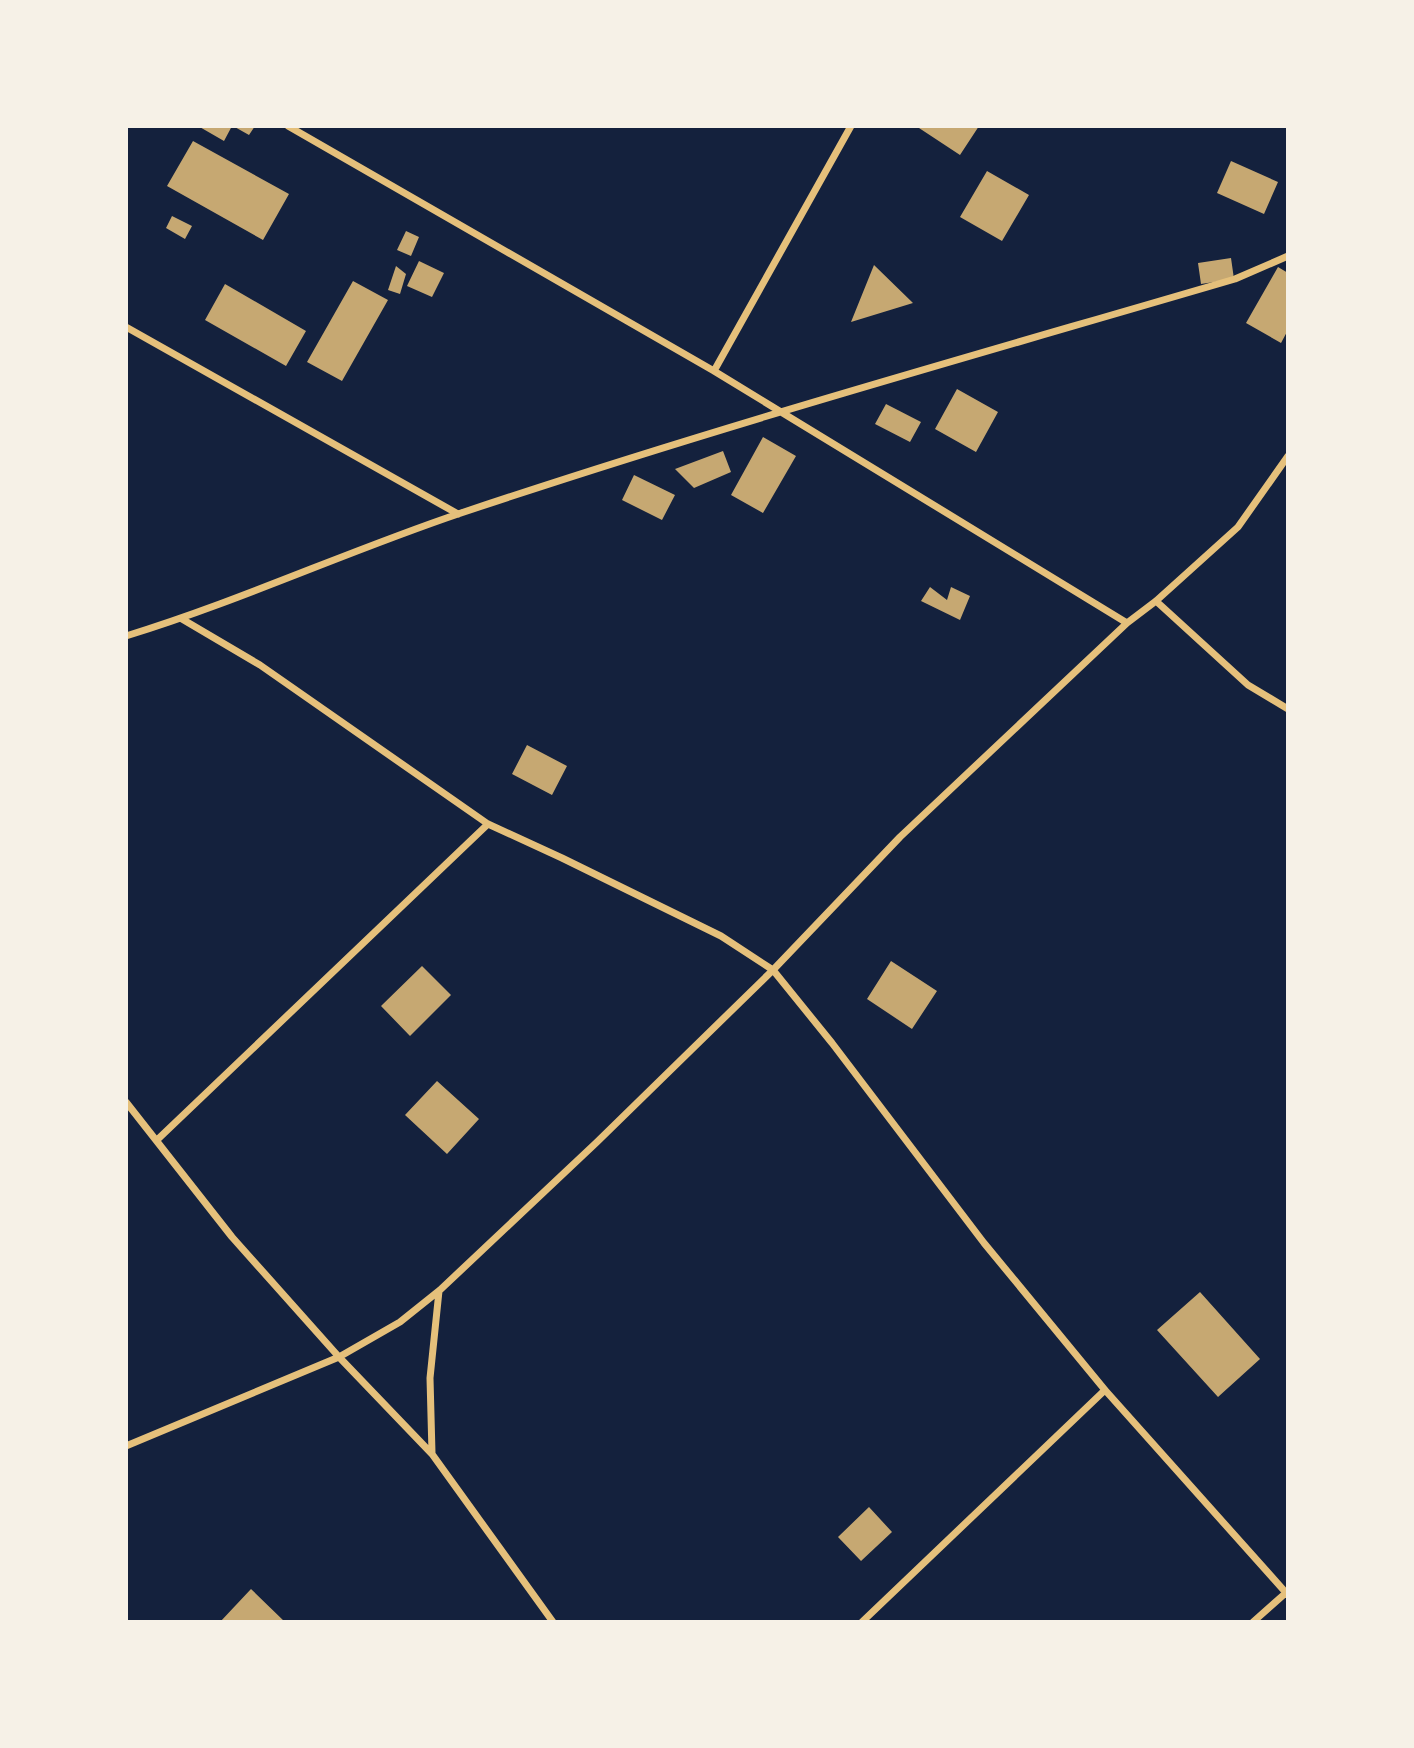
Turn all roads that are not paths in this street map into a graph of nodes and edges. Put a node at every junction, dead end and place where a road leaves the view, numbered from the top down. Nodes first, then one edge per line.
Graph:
1 (288, 126) edge
2 (851, 126) edge
3 (1288, 256) edge
4 (126, 327) edge
5 (714, 371) junction
6 (779, 411) junction
7 (1288, 456) edge
8 (458, 514) junction
9 (1156, 601) junction
10 (182, 619) junction
11 (1127, 623) junction
12 (126, 636) edge
13 (1288, 709) edge
14 (488, 824) junction
15 (773, 970) junction
16 (126, 1102) edge
17 (157, 1140) junction
18 (440, 1290) junction
19 (339, 1357) junction
20 (1105, 1390) junction
21 (126, 1446) edge
22 (432, 1454) junction
23 (1287, 1593) edge
24 (553, 1622) edge
25 (862, 1622) edge
26 (1253, 1622) edge

1 - 5 street
2 - 5 street
3 - 6 street
4 - 8 street
5 - 6 street
6 - 8 street
6 - 11 street
7 - 9 street
8 - 10 street
9 - 11 street
9 - 13 street
10 - 12 street
10 - 14 street
11 - 15 street
14 - 15 street
14 - 17 street
15 - 18 street
15 - 20 street
16 - 17 street
17 - 19 street
18 - 19 street
18 - 22 street
19 - 21 street
19 - 22 street
20 - 23 street
20 - 25 street
22 - 24 street
23 - 26 street

